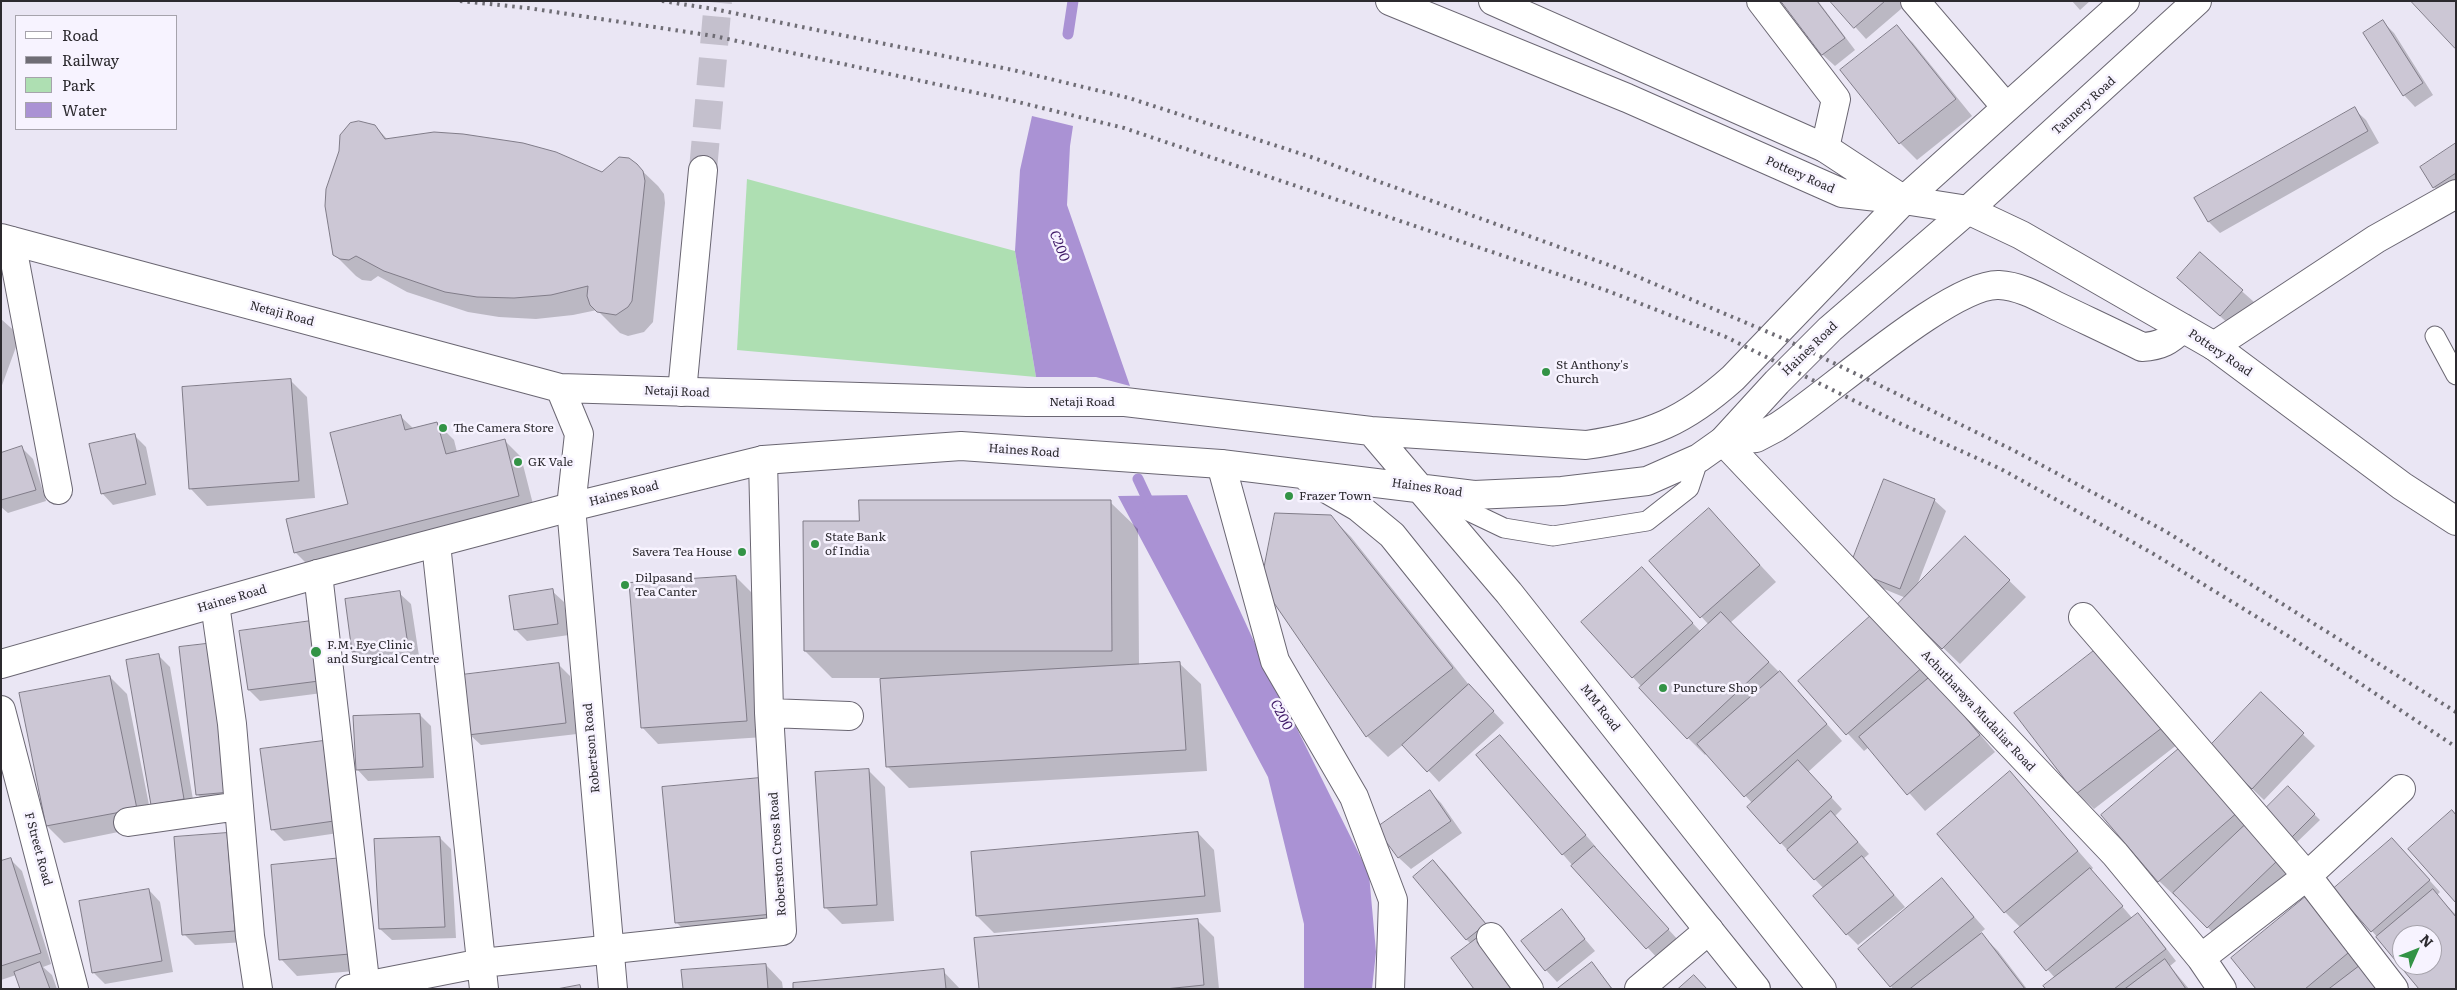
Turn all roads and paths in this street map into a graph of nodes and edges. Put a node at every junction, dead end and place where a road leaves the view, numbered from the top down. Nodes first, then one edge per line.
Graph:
1 (1390, 1) edge
2 (1494, 1) edge
3 (1761, 1) edge
4 (1916, 1) edge
5 (2125, 1) edge
6 (2197, 1) edge
7 (2006, 107) junction
8 (1825, 148) junction
9 (703, 170) tunnel mouth
10 (2456, 194) edge
11 (1904, 200) junction
12 (1968, 210) junction
13 (6, 240) edge
14 (2182, 328) junction
15 (2435, 336) dead end
16 (2214, 346) junction
17 (2456, 375) edge
18 (560, 388) junction
19 (682, 392) junction
20 (1372, 431) junction
21 (1724, 441) junction
22 (1699, 458) junction
23 (762, 460) junction
24 (1221, 464) junction
25 (1294, 472) junction
26 (1418, 486) junction
27 (58, 490) dead end
28 (571, 507) junction
29 (2456, 521) edge
30 (436, 544) junction
31 (318, 574) junction
32 (215, 604) junction
33 (2083, 617) dead end
34 (1, 664) edge
35 (1, 710) edge
36 (769, 713) junction
37 (849, 716) dead end
38 (2401, 789) dead end
39 (239, 806) junction
40 (128, 822) dead end
41 (2307, 876) junction
42 (1709, 930) junction
43 (1491, 937) dead end
44 (609, 951) junction
45 (2201, 958) junction
46 (483, 976) edge
47 (361, 988) edge
48 (74, 989) edge
49 (258, 989) edge
50 (613, 989) edge
51 (1390, 989) edge
52 (1529, 989) edge
53 (1638, 989) edge
54 (1756, 989) edge
55 (1822, 989) edge
56 (2222, 989) edge
57 (2394, 989) edge

1 - 11 main road, Pottery Road
2 - 8 main road
3 - 8 main road
4 - 7 main road
5 - 7 main road
6 - 12 main road, Tannery Road
7 - 11 main road
8 - 11 main road
9 - 19 main road
10 - 16 main road
11 - 12 main road, Pottery Road
11 - 20 main road
12 - 14 main road, Pottery Road
12 - 21 main road, Haines Road
13 - 18 main road, Netaji Road
13 - 27 main road
14 - 16 main road, Pottery Road
14 - 21 main road
15 - 17 lane
16 - 29 main road, Pottery Road
18 - 19 main road, Netaji Road
18 - 28 main road, Robertson Road
19 - 20 main road, Netaji Road
20 - 26 main road, MM Road
21 - 22 main road, Haines Road
21 - 45 main road, Achutharaya Mudaliar Road
22 - 26 main road, Haines Road
22 - 26 lane
23 - 24 main road, Haines Road
23 - 28 main road, Haines Road
23 - 36 main road, Roberston Cross Road
24 - 25 main road, Haines Road
24 - 51 main road
25 - 26 main road, Haines Road
25 - 42 main road
26 - 55 main road, MM Road
28 - 30 main road, Haines Road
28 - 44 main road, Robertson Road
30 - 31 main road, Haines Road
30 - 46 main road
31 - 32 main road, Haines Road
31 - 47 main road
32 - 34 main road, Haines Road
32 - 39 main road
33 - 41 main road
35 - 48 main road, F Street Road
36 - 37 main road
36 - 44 main road, Roberston Cross Road
38 - 41 main road
39 - 40 main road
39 - 49 main road
41 - 45 main road
41 - 57 main road
42 - 53 main road
42 - 54 main road
43 - 52 main road
44 - 46 main road, Roberston Cross Road
44 - 50 main road, Robertson Road
45 - 56 main road, Achutharaya Mudaliar Road
46 - 47 main road, Roberston Cross Road

